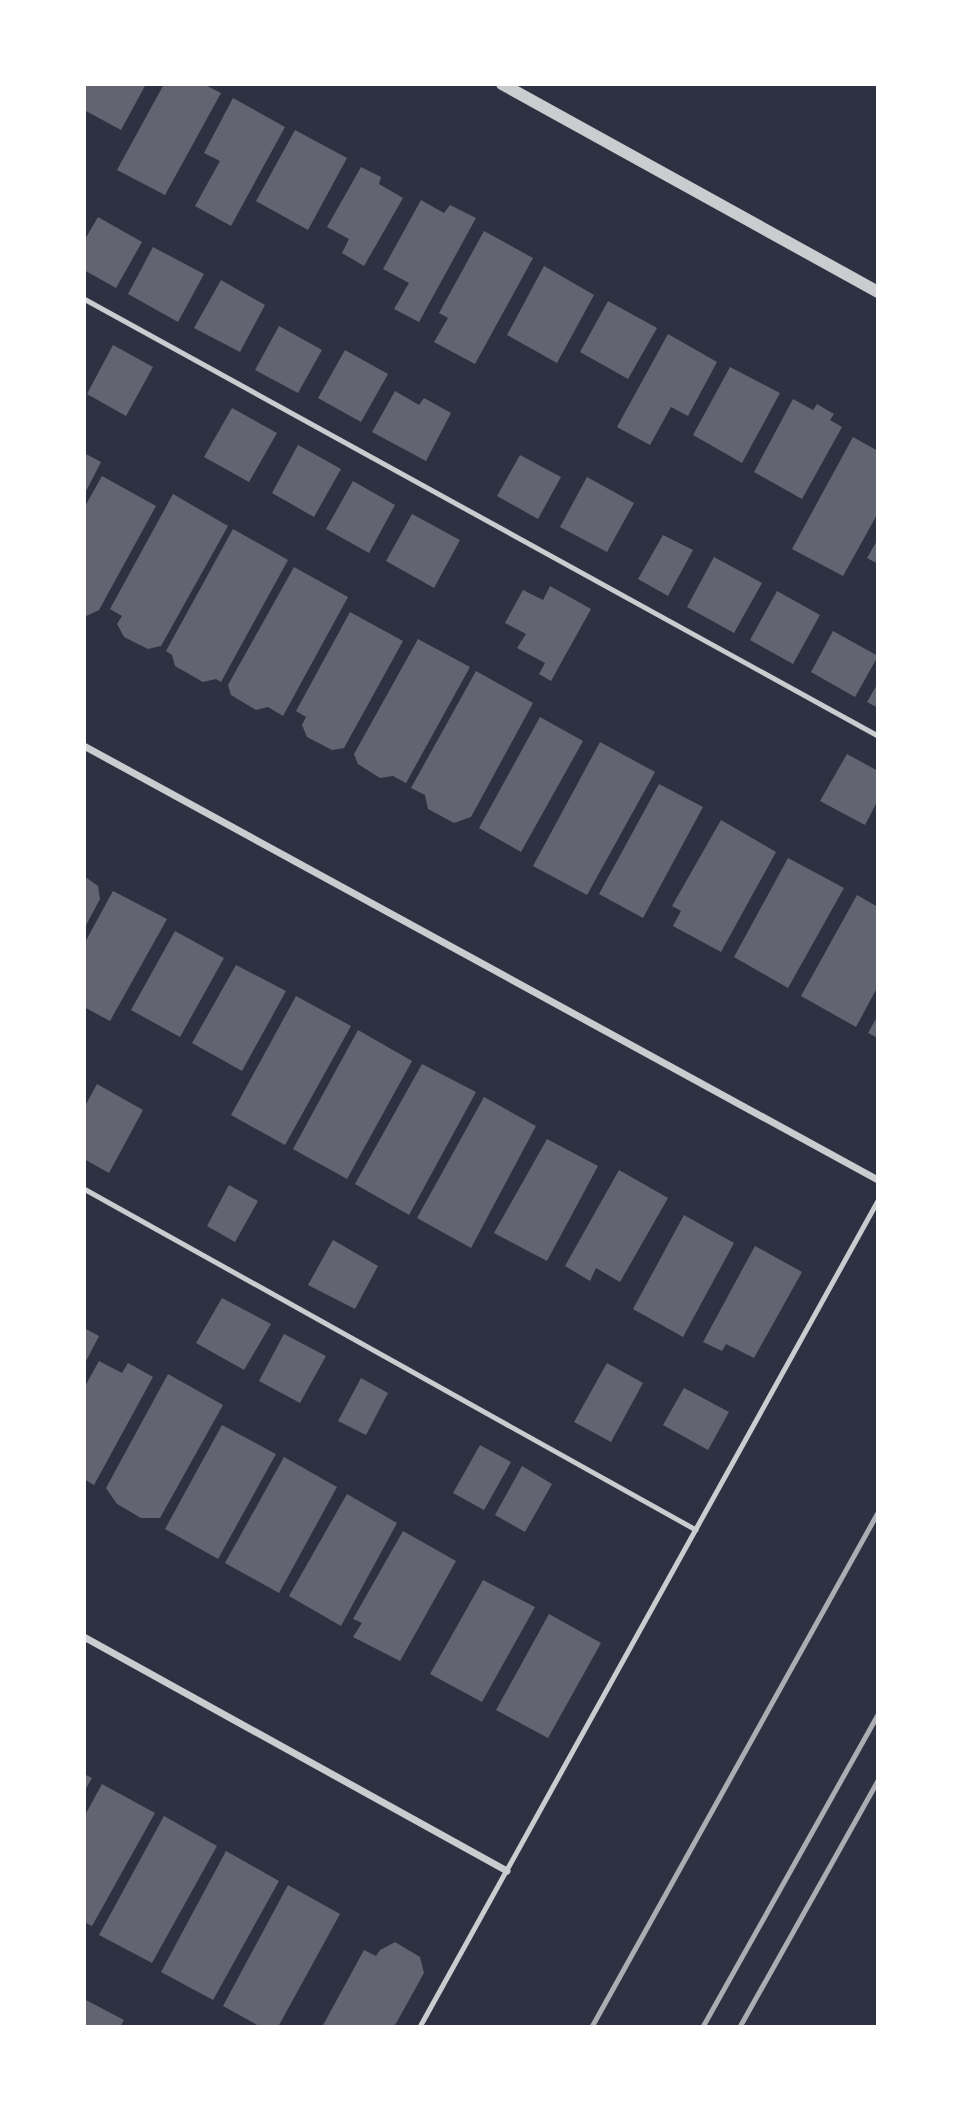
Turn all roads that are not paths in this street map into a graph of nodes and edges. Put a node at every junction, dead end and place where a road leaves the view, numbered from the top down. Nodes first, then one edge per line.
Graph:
1 (502, 84) edge
2 (878, 292) edge
3 (84, 299) edge
4 (878, 737) edge
5 (84, 746) edge
6 (878, 1180) edge
7 (84, 1189) edge
8 (878, 1201) edge
9 (696, 1530) junction
10 (84, 1637) edge
11 (507, 1871) junction
12 (420, 2027) edge

1 - 2 street
3 - 4 lane
5 - 6 street
7 - 9 lane
8 - 9 lane
9 - 11 lane
10 - 11 street
11 - 12 lane

